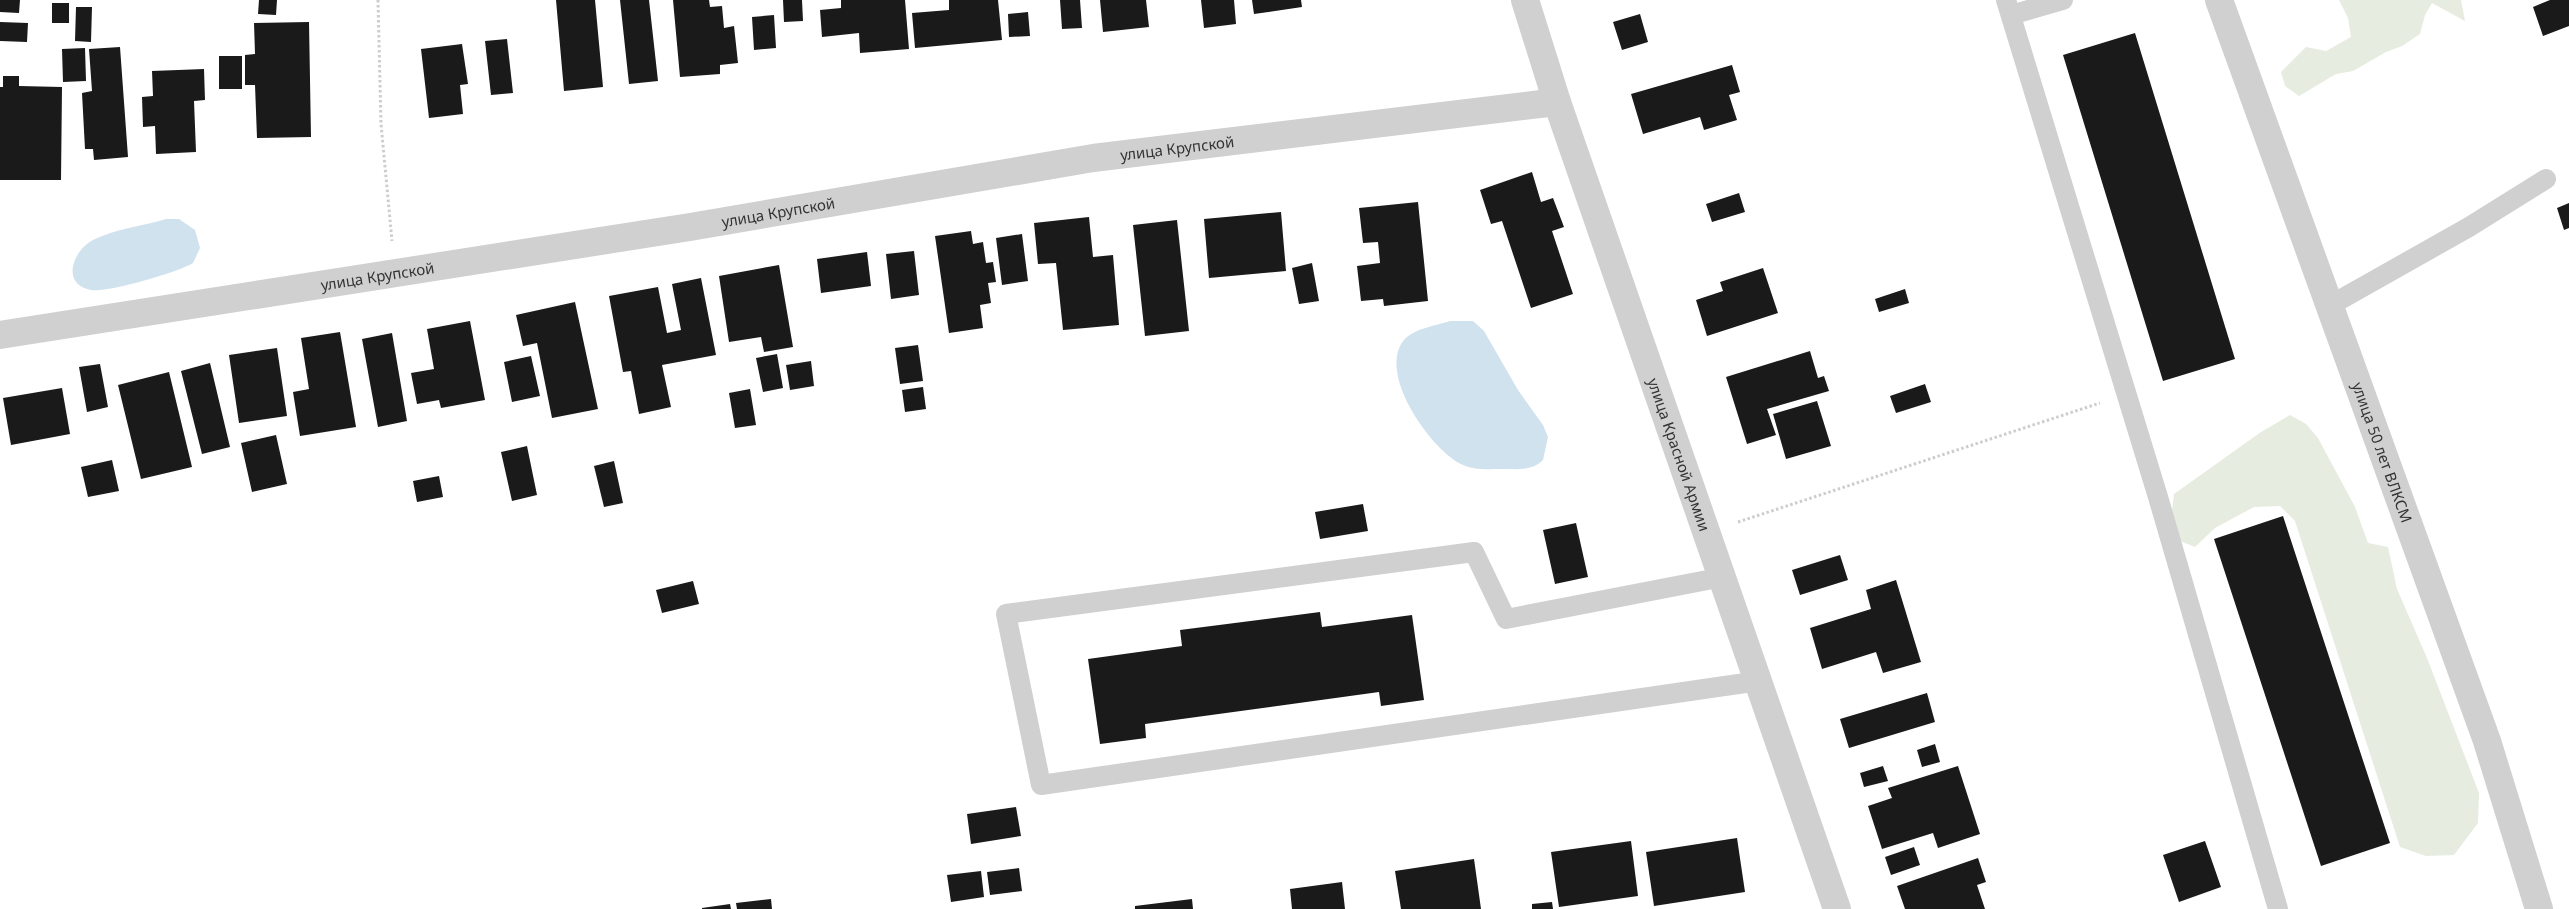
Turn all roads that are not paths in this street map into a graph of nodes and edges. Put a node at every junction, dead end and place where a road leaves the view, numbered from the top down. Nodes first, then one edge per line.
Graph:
1 (1525, 0) edge
2 (2063, 0) edge
3 (2219, 0) edge
4 (2009, 8) edge
5 (1558, 102) junction
6 (2546, 179) dead end
7 (2328, 306) junction
8 (0, 335) edge
9 (1723, 577) junction
10 (1759, 680) junction
11 (1837, 909) edge
12 (2278, 909) edge
13 (2539, 909) edge

1 - 5 street, улица Красной Армии
2 - 4 lane
3 - 7 street, улица 50 лет ВЛКСМ
4 - 12 lane
5 - 8 street, улица Крупской
5 - 9 street, улица Красной Армии
6 - 7 lane
7 - 13 street, улица 50 лет ВЛКСМ
9 - 10 street, улица Красной Армии
9 - 10 lane
10 - 11 street, улица Красной Армии

